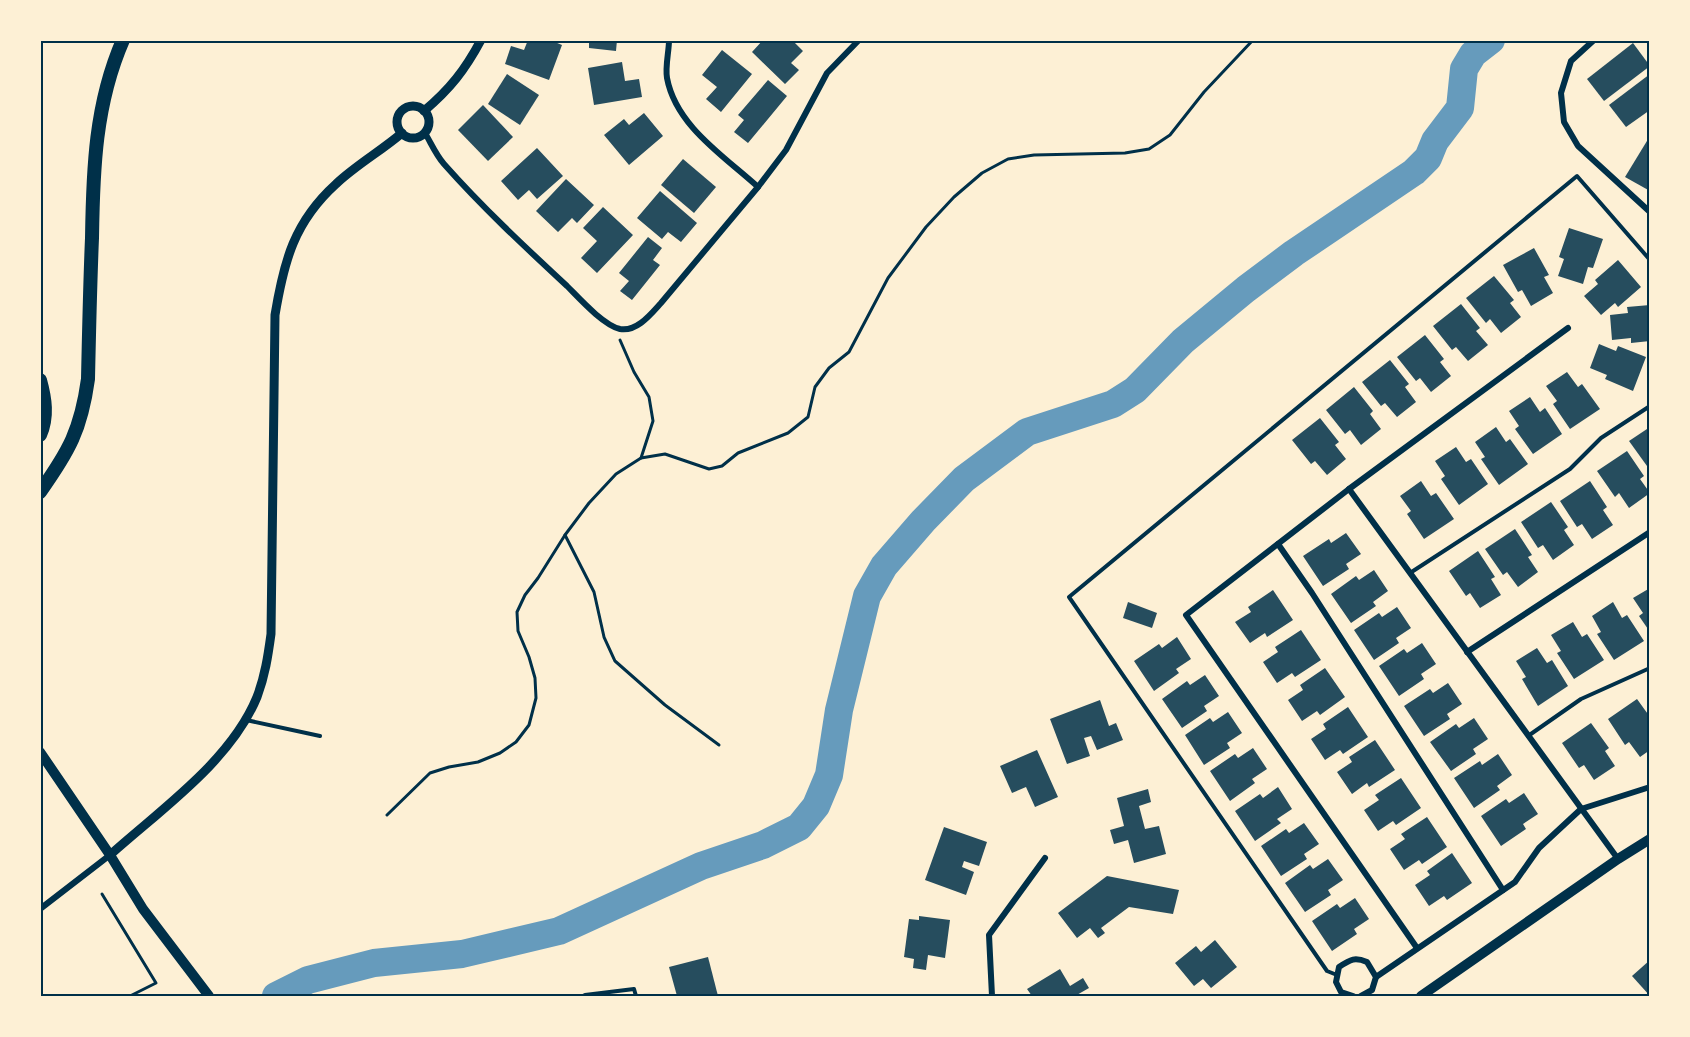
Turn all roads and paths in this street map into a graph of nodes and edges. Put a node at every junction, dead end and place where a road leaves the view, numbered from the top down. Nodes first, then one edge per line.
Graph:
1 (123, 40) edge
2 (481, 40) edge
3 (669, 40) edge
4 (859, 40) edge
5 (1253, 40) edge
6 (1594, 40) edge
7 (424, 111) junction
8 (402, 133) junction
9 (425, 133) junction
10 (758, 187) junction
11 (1650, 212) edge
12 (1650, 260) edge
13 (1568, 328) dead end
14 (621, 329) junction
15 (40, 380) edge
16 (1650, 406) edge
17 (40, 435) edge
18 (641, 458) junction
19 (1349, 489) junction
20 (40, 492) edge
21 (1650, 532) edge
22 (566, 535) junction
23 (1278, 544) junction
24 (1410, 573) junction
25 (1467, 652) junction
26 (1650, 668) edge
27 (245, 719) junction
28 (320, 736) dead end
29 (1528, 736) junction
30 (719, 745) dead end
31 (40, 752) edge
32 (1650, 787) edge
33 (1581, 809) junction
34 (387, 815) dead end
35 (1650, 839) edge
36 (110, 855) junction
37 (1045, 858) dead end
38 (1618, 859) junction
39 (1503, 890) junction
40 (102, 894) dead end
41 (40, 909) edge
42 (1417, 948) junction
43 (1338, 975) junction
44 (1376, 977) junction
45 (206, 993) edge
46 (130, 996) edge
47 (583, 996) edge
48 (636, 996) edge
49 (992, 996) edge
50 (1353, 996) edge
51 (1361, 996) edge
52 (1421, 996) edge

1 - 20 highway
2 - 7 street
3 - 10 street
4 - 10 street
5 - 18 path
6 - 11 street
7 - 8 street
7 - 9 street
8 - 9 street
8 - 27 street
9 - 14 street
10 - 14 street
12 - 43 lane
13 - 19 street
14 - 18 path
15 - 17 highway
16 - 24 lane
18 - 22 path
19 - 23 street
19 - 24 street
21 - 25 street
22 - 30 path
22 - 34 path
23 - 39 street
23 - 42 street
24 - 25 street
25 - 29 street
26 - 29 lane
27 - 28 lane
27 - 36 street
29 - 33 street
31 - 36 main road
32 - 33 street
33 - 38 street
33 - 39 street
35 - 38 main road
36 - 41 street
36 - 45 main road
37 - 49 street
38 - 52 main road
39 - 42 street
40 - 46 path
42 - 44 street
43 - 44 street
43 - 50 street
44 - 51 street
47 - 48 lane

